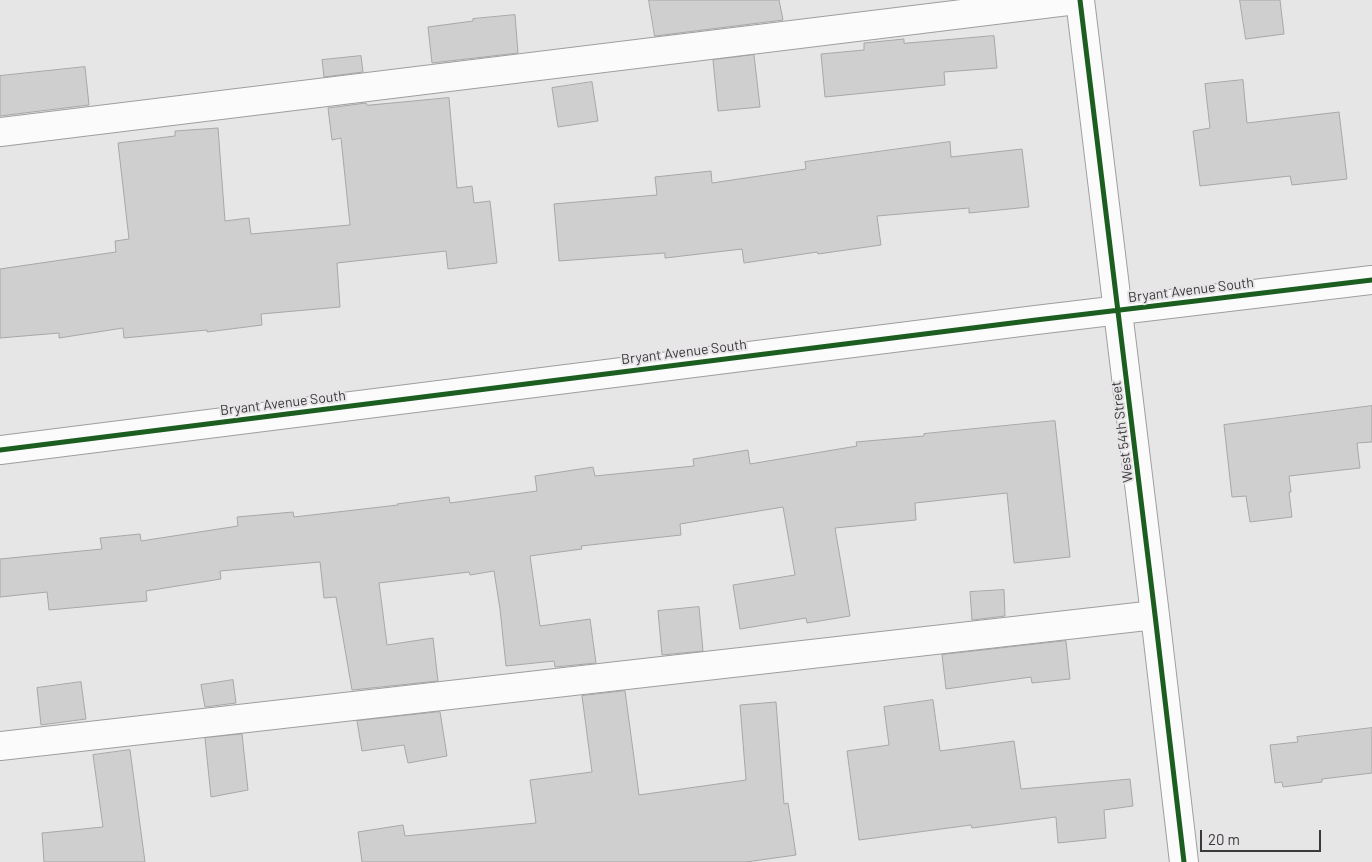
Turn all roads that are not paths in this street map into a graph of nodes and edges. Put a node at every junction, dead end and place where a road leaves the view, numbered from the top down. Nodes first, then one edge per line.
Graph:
1 (1078, 0) edge
2 (0, 132) edge
3 (1372, 280) edge
4 (1118, 310) junction
5 (0, 450) edge
6 (1155, 614) junction
7 (0, 746) edge
8 (1184, 862) edge

1 - 2 street
1 - 4 street, West 54th Street
3 - 4 street, Bryant Avenue South
4 - 5 street, Bryant Avenue South
4 - 6 street, West 54th Street
6 - 7 street
6 - 8 street, West 54th Street

